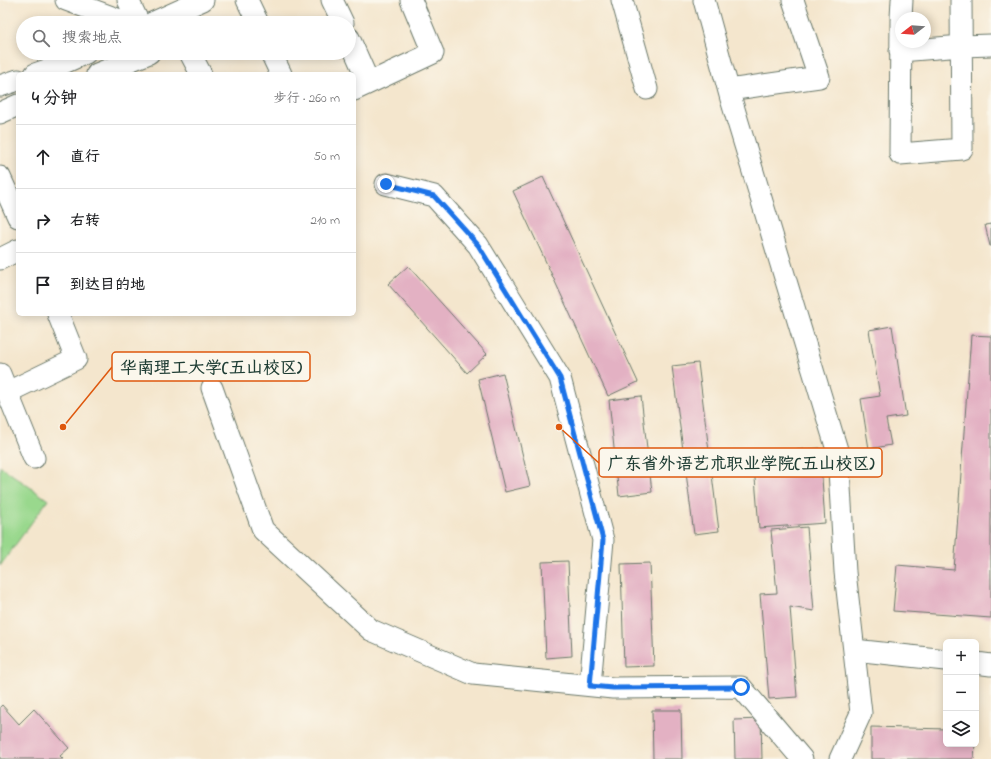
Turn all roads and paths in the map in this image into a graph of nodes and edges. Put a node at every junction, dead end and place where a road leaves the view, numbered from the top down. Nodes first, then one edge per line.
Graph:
1 (66, 0) edge
2 (128, 0) edge
3 (204, 0) edge
4 (247, 0) edge
5 (332, 0) edge
6 (411, 0) edge
7 (622, 0) edge
8 (704, 0) edge
9 (793, 0) edge
10 (902, 0) edge
11 (961, 0) edge
12 (901, 12) edge
13 (109, 16) edge
14 (136, 16) edge
15 (168, 16) edge
16 (187, 16) edge
17 (255, 16) edge
18 (340, 16) edge
19 (991, 45) edge
20 (962, 46) junction
21 (900, 48) edge
22 (900, 51) junction
23 (70, 60) edge
24 (134, 60) edge
25 (194, 60) edge
26 (274, 60) edge
27 (355, 60) edge
28 (41, 72) edge
29 (107, 72) edge
30 (200, 72) edge
31 (280, 72) edge
32 (362, 87) edge
33 (647, 89) dead end
34 (729, 90) junction
35 (16, 106) edge
36 (0, 113) edge
37 (0, 177) edge
38 (386, 184) dead end
39 (16, 213) edge
40 (16, 251) edge
41 (0, 259) edge
42 (59, 316) edge
43 (4, 383) edge
44 (212, 388) dead end
45 (34, 458) dead end
46 (854, 650) junction
47 (943, 660) edge
48 (979, 663) edge
49 (991, 665) edge
50 (590, 686) junction
51 (802, 759) edge
52 (840, 759) edge

1 - 13 street
2 - 14 street
3 - 15 street
3 - 16 street
4 - 17 street
5 - 18 street
6 - 32 street
7 - 33 street
8 - 34 street
9 - 34 street
10 - 12 street
11 - 20 street
19 - 20 street
20 - 22 street
20 - 22 street
21 - 22 street
23 - 28 street
24 - 29 street
25 - 30 street
26 - 31 street
27 - 32 street
34 - 46 street
35 - 36 street
37 - 39 street
38 - 50 street
40 - 41 street
42 - 43 street
43 - 45 street
44 - 50 street
46 - 47 street
46 - 52 street
48 - 49 street
50 - 51 street

